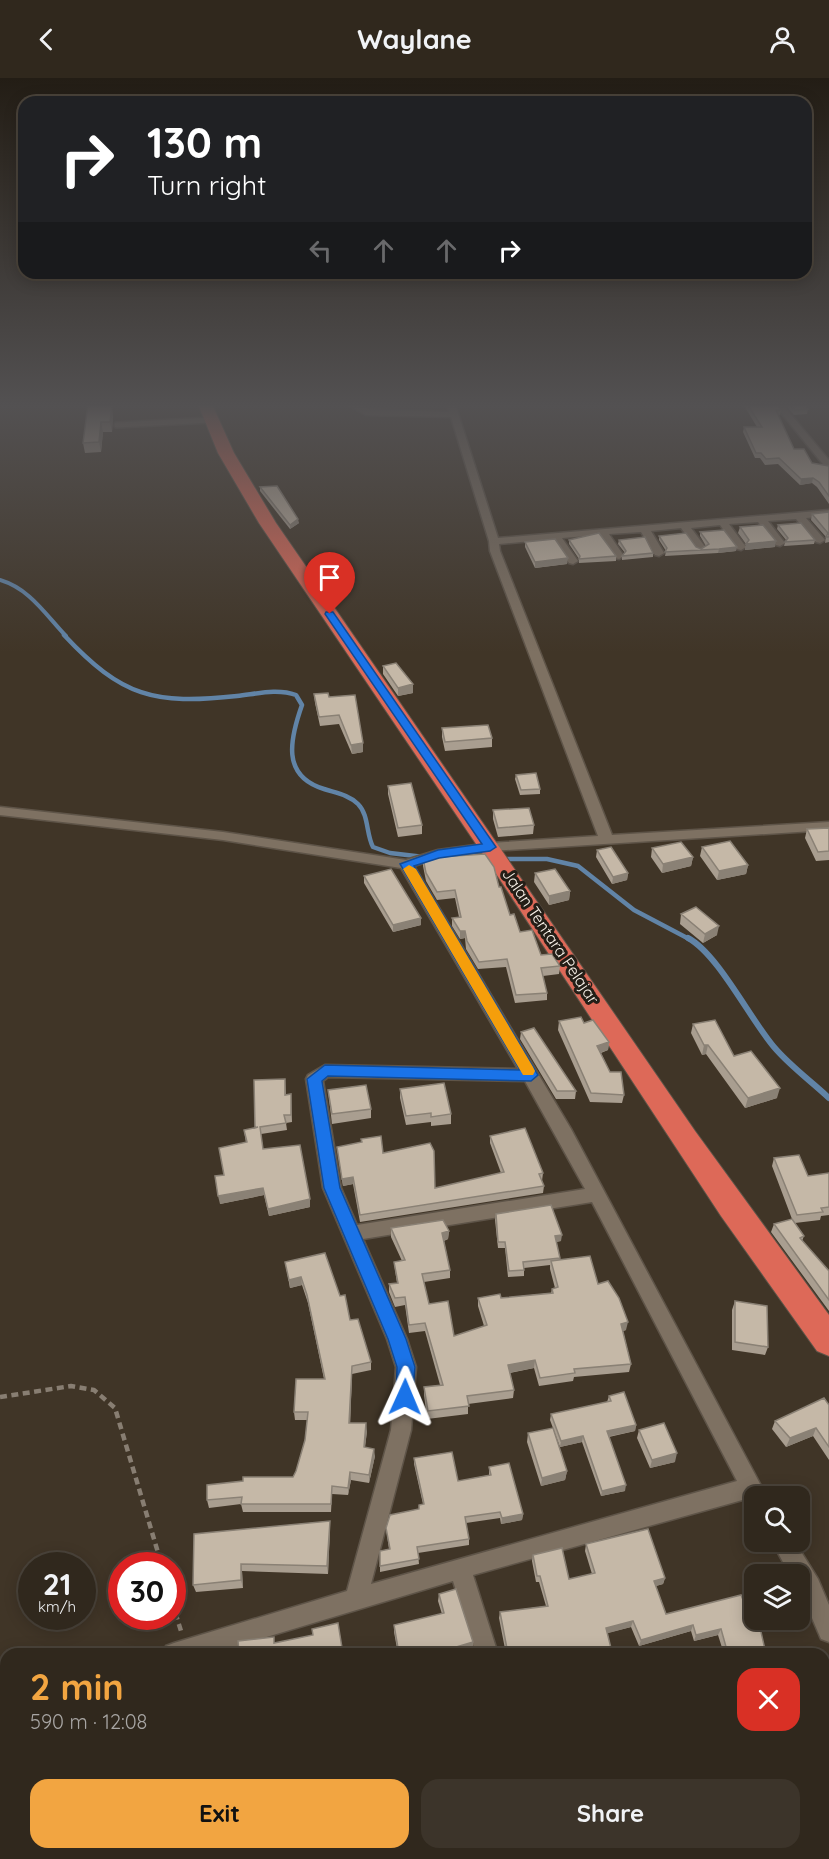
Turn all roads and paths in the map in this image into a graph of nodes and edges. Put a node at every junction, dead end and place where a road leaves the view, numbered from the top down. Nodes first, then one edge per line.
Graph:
1 (246, 487) edge
2 (477, 487) edge
3 (829, 513) edge
4 (798, 514) junction
5 (760, 518) junction
6 (722, 521) junction
7 (682, 524) junction
8 (644, 528) junction
9 (602, 531) junction
10 (555, 535) junction
11 (820, 540) dead end
12 (494, 541) junction
13 (780, 543) dead end
14 (741, 547) dead end
15 (700, 548) edge
16 (659, 553) dead end
17 (619, 556) dead end
18 (573, 561) dead end
19 (0, 811) edge
20 (829, 826) edge
21 (607, 842) junction
22 (492, 850) junction
23 (410, 862) junction
24 (531, 1075) junction
25 (596, 1194) junction
26 (350, 1234) junction
27 (829, 1341) edge
28 (0, 1396) edge
29 (749, 1486) edge
30 (744, 1495) edge
31 (158, 1552) edge
32 (789, 1552) edge
33 (460, 1568) junction
34 (356, 1599) junction
35 (179, 1630) edge
36 (829, 1631) edge
37 (183, 1648) edge
38 (200, 1648) edge
39 (485, 1648) edge

1 - 22 highway, Jalan Tentara Pelajar
2 - 12 street
3 - 4 street
4 - 5 street
4 - 11 street
5 - 6 street
5 - 13 street
6 - 7 street
6 - 14 street
7 - 8 street
7 - 15 street
8 - 9 street
8 - 16 street
9 - 10 street
9 - 17 street
10 - 12 street
10 - 18 street
12 - 21 street
19 - 23 street
20 - 21 street
21 - 22 street
22 - 23 street
22 - 27 highway, Jalan Tentara Pelajar
23 - 24 street
24 - 25 street
24 - 26 street
25 - 26 street
25 - 29 street
26 - 34 street
28 - 31 path
30 - 33 street
32 - 36 street
33 - 34 street
33 - 39 street
34 - 38 street
35 - 37 path

